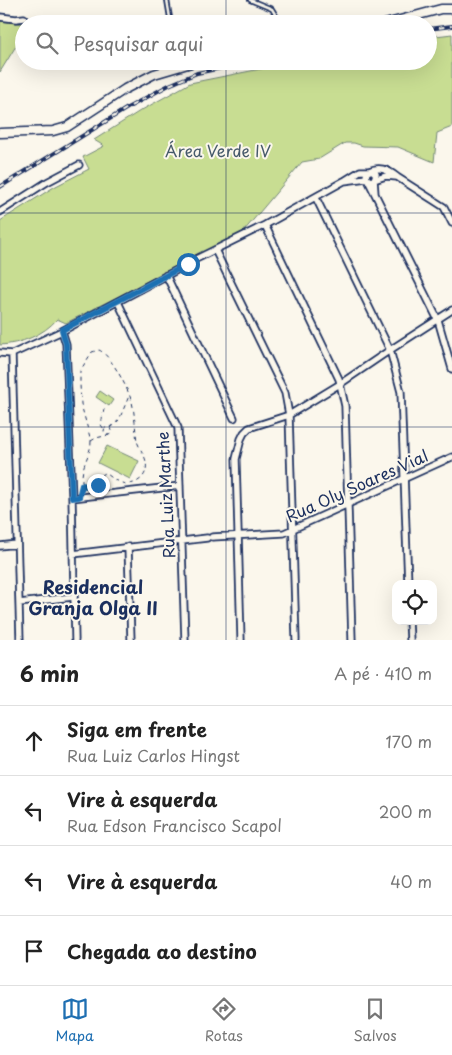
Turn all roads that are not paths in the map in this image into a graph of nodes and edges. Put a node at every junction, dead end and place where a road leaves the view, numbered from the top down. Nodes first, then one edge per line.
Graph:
1 (168, 0) edge
2 (250, 0) edge
3 (452, 9) edge
4 (170, 15) edge
5 (276, 15) edge
6 (421, 15) edge
7 (0, 17) edge
8 (15, 20) edge
9 (163, 70) edge
10 (0, 133) edge
11 (79, 165) dead end
12 (370, 170) junction
13 (397, 177) junction
14 (366, 178) junction
15 (374, 180) junction
16 (344, 181) junction
17 (375, 194) junction
18 (316, 198) junction
19 (0, 212) edge
20 (452, 223) edge
21 (265, 225) junction
22 (215, 250) junction
23 (166, 276) junction
24 (118, 302) junction
25 (452, 310) edge
26 (438, 320) junction
27 (62, 330) junction
28 (390, 350) junction
29 (0, 353) edge
30 (12, 354) junction
31 (452, 369) edge
32 (340, 384) junction
33 (289, 415) junction
34 (234, 418) dead end
35 (452, 458) edge
36 (405, 480) junction
37 (180, 486) junction
38 (76, 497) junction
39 (347, 505) junction
40 (293, 529) junction
41 (238, 536) junction
42 (182, 540) junction
43 (17, 544) junction
44 (0, 546) edge
45 (128, 547) junction
46 (73, 554) junction
47 (408, 580) edge
48 (73, 597) junction
49 (19, 603) junction
50 (409, 625) edge
51 (20, 640) edge
52 (75, 640) edge
53 (131, 640) edge
54 (185, 640) edge
55 (241, 640) edge
56 (296, 640) edge
57 (352, 640) edge
58 (410, 640) edge

1 - 4 lane
2 - 5 lane
3 - 6 street
7 - 8 street
9 - 10 street
11 - 19 street
12 - 13 street
12 - 14 street
12 - 15 street
12 - 16 street
13 - 15 street
13 - 20 street
14 - 15 street
14 - 16 street
14 - 17 street
15 - 17 street
16 - 18 street
17 - 26 street
18 - 21 street
18 - 28 street
21 - 22 street
21 - 32 street
22 - 23 street
22 - 33 street
23 - 24 street
23 - 34 street
24 - 27 street
24 - 37 street, Rua Luiz Marthe
25 - 26 street
26 - 28 street
26 - 31 street
27 - 30 street
27 - 38 street
28 - 32 street
28 - 36 street
29 - 30 street
30 - 43 street
32 - 33 street
32 - 39 street
33 - 40 street
33 - 41 street
35 - 36 street, Rua Oly Soares Vial
36 - 39 street, Rua Oly Soares Vial
36 - 47 street
37 - 38 street
37 - 42 street, Rua Luiz Marthe
38 - 46 street
39 - 40 street, Rua Oly Soares Vial
39 - 57 street
40 - 41 street, Rua Oly Soares Vial
40 - 56 street
41 - 42 street, Rua Oly Soares Vial
41 - 55 street
42 - 45 street, Rua Oly Soares Vial
42 - 54 street, Rua Luiz Marthe
43 - 44 street
43 - 49 street
45 - 46 street, Rua Oly Soares Vial
45 - 53 street
46 - 48 street
48 - 49 street
48 - 52 street
49 - 51 street
50 - 58 street

